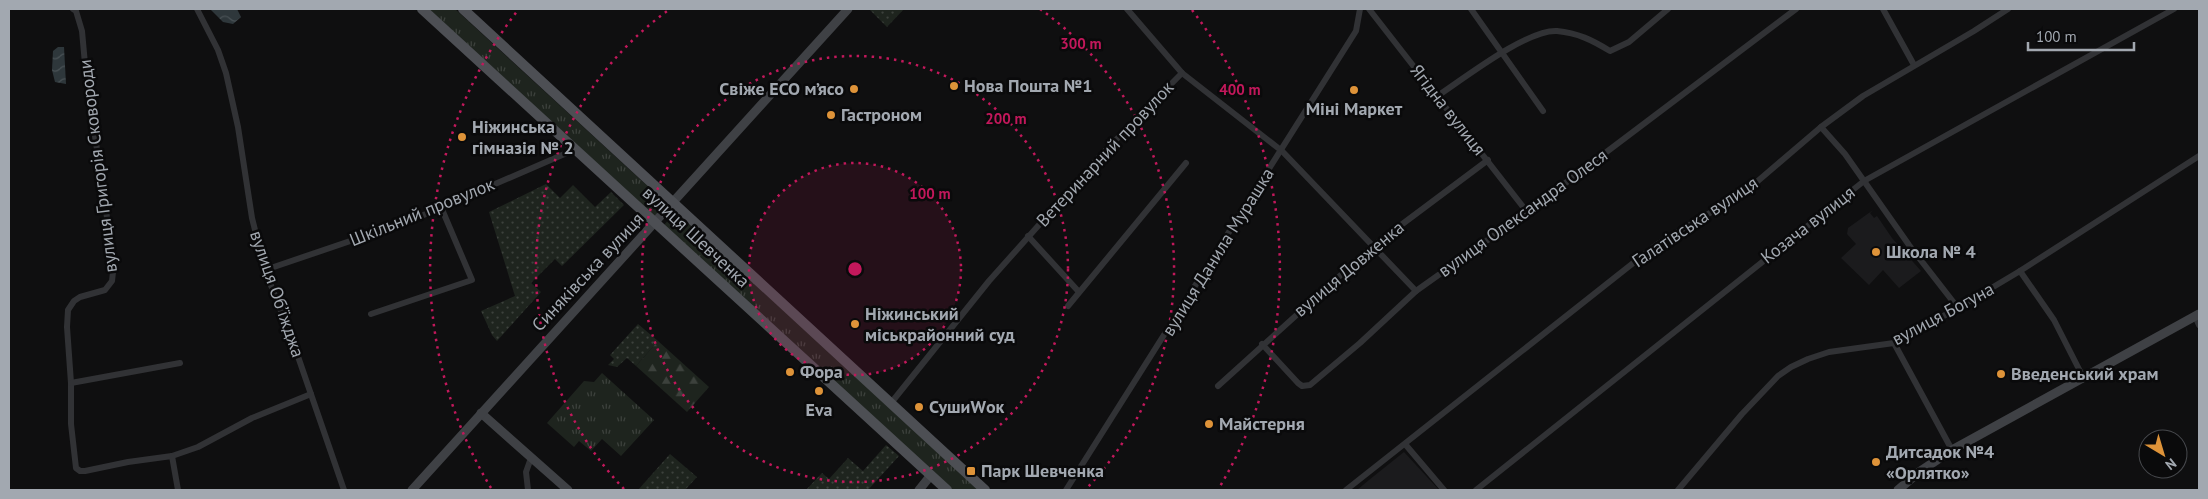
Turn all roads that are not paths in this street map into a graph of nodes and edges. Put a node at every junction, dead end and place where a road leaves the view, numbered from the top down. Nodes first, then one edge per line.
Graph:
1 (73, 9) edge
2 (197, 9) edge
3 (422, 9) edge
4 (463, 9) edge
5 (848, 9) edge
6 (1127, 9) edge
7 (1360, 9) edge
8 (1369, 9) edge
9 (1471, 9) edge
10 (1668, 9) edge
11 (1796, 9) edge
12 (1883, 9) edge
13 (2174, 9) edge
14 (2004, 10) edge
15 (1502, 53) junction
16 (1914, 65) junction
17 (1182, 73) junction
18 (1436, 97) junction
19 (1543, 110) dead end
20 (1821, 127) junction
21 (576, 149) junction
22 (1282, 151) junction
23 (2199, 156) edge
24 (1488, 160) junction
25 (1186, 162) dead end
26 (1864, 181) junction
27 (674, 203) junction
28 (441, 207) junction
29 (1527, 212) junction
30 (656, 222) junction
31 (1028, 236) junction
32 (1373, 246) junction
33 (265, 270) junction
34 (2020, 271) junction
35 (1416, 290) junction
36 (1079, 292) junction
37 (1068, 306) dead end
38 (1958, 308) junction
39 (371, 314) dead end
40 (2198, 318) edge
41 (1894, 343) junction
42 (1262, 344) junction
43 (180, 363) dead end
44 (2084, 379) junction
45 (71, 383) junction
46 (1218, 386) dead end
47 (311, 394) junction
48 (890, 404) junction
49 (481, 413) junction
50 (1404, 444) junction
51 (1952, 450) junction
52 (172, 456) junction
53 (531, 458) junction
54 (931, 475) junction
55 (178, 490) edge
56 (344, 490) edge
57 (412, 490) edge
58 (528, 490) edge
59 (568, 490) edge
60 (919, 490) edge
61 (947, 490) edge
62 (986, 490) edge
63 (1066, 490) edge
64 (1346, 490) edge
65 (1444, 490) edge
66 (1476, 490) edge
67 (1678, 490) edge
68 (1898, 490) edge

1 - 45 street, вулиця Григорія Сковороди
2 - 33 street, вулиця Обʼїжджа
3 - 21 main road, вулиця Шевченка
4 - 27 main road, вулиця Шевченка
5 - 27 street, Синяківська вулиця
6 - 17 street
7 - 22 street, вулиця Данила Мурашка
8 - 18 street, Ягідна вулиця
9 - 15 street
10 - 15 street
11 - 29 street, вулиця Олександра Олеся
12 - 16 street
13 - 26 street, Козача вулиця
14 - 16 street, Галатівська вулиця
15 - 18 street
15 - 19 street
16 - 20 street, Галатівська вулиця
17 - 22 street
17 - 31 street, Ветеринарний провулок
18 - 24 street, Ягідна вулиця
20 - 26 street
20 - 50 street, Галатівська вулиця
21 - 28 street, Шкільний провулок
21 - 30 main road, вулиця Шевченка
22 - 32 street
22 - 63 street, вулиця Данила Мурашка
23 - 34 street, вулиця Богуна
24 - 29 street, Ягідна вулиця
24 - 32 street, вулиця Довженка
25 - 36 street
26 - 38 street
26 - 66 street, Козача вулиця
27 - 30 street, Синяківська вулиця
27 - 48 main road, вулиця Шевченка
28 - 33 street, Шкільний провулок
28 - 39 street
29 - 35 street, вулиця Олександра Олеся
30 - 49 street, Синяківська вулиця
30 - 54 main road, вулиця Шевченка
31 - 36 street, Ветеринарний провулок
31 - 48 street, Ветеринарний провулок
32 - 35 street
32 - 42 street, вулиця Довженка
33 - 47 street, вулиця Обʼїжджа
34 - 38 street, вулиця Богуна
34 - 44 street
35 - 42 street, вулиця Олександра Олеся
36 - 37 street
38 - 41 street, вулиця Богуна
40 - 44 street
41 - 51 street
41 - 67 street, вулиця Богуна
42 - 46 street, вулиця Довженка
43 - 45 street
44 - 51 street
45 - 52 street, вулиця Григорія Сковороди
47 - 52 street, вулиця Григорія Сковороди
47 - 56 street, вулиця Обʼїжджа
48 - 62 main road, вулиця Шевченка
49 - 53 street
49 - 57 street, Синяківська вулиця
50 - 64 street, Галатівська вулиця
50 - 65 street
51 - 68 street
52 - 55 street
53 - 58 street
53 - 59 street
54 - 60 street
54 - 61 main road, вулиця Шевченка

